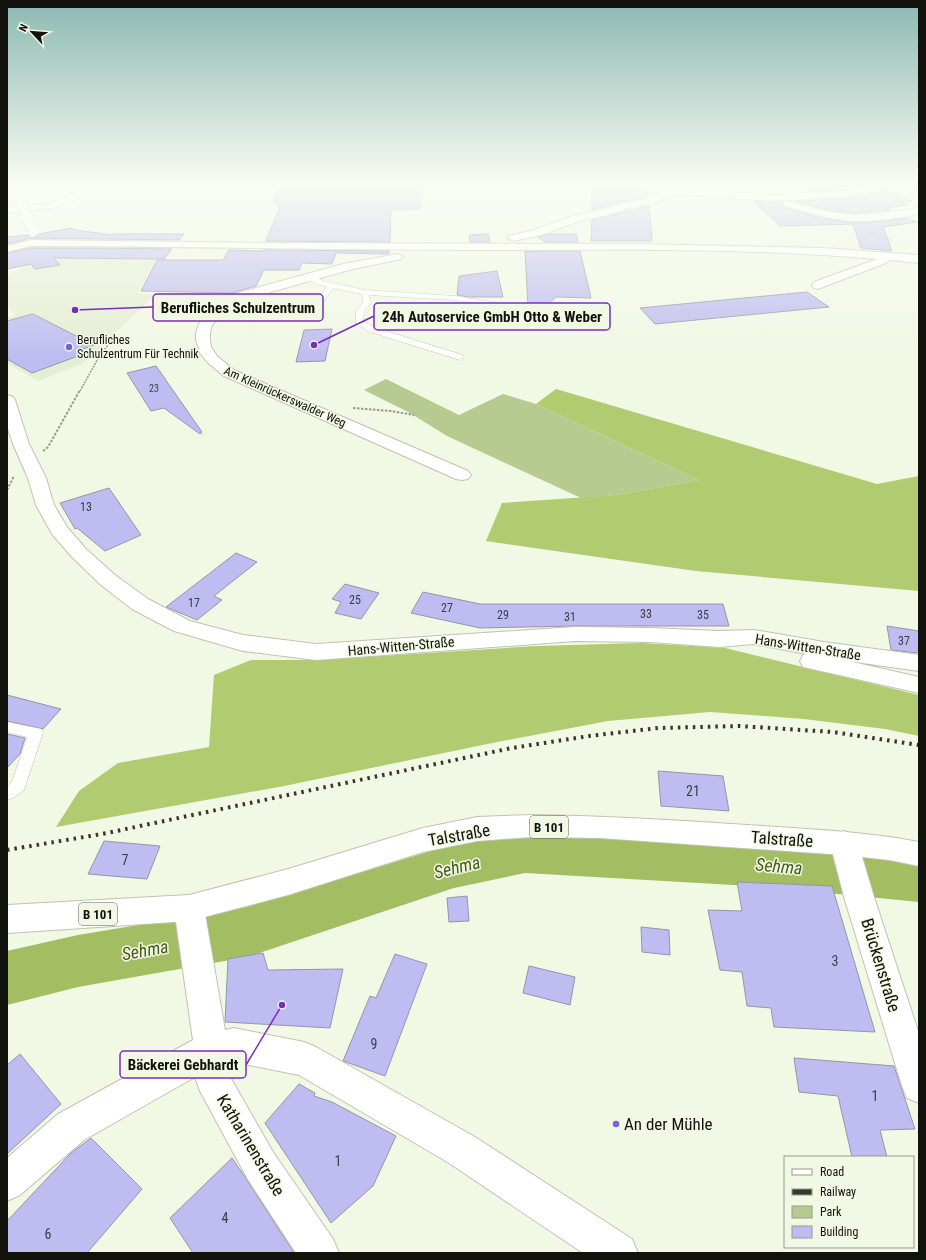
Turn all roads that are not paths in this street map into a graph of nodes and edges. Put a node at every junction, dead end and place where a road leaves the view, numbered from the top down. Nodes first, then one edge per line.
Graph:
1 (497, 242) edge
2 (31, 243) joint
3 (437, 247) junction
4 (489, 247) junction
5 (7, 248) edge
6 (887, 256) junction
7 (919, 259) edge
8 (312, 278) junction
9 (818, 285) dead end
10 (331, 286) junction
11 (365, 292) junction
12 (546, 313) dead end
13 (312, 315) dead end
14 (460, 356) dead end
15 (7, 400) edge
16 (462, 475) dead end
17 (719, 639) junction
18 (919, 663) edge
19 (919, 685) edge
20 (7, 727) edge
21 (8, 793) edge
22 (847, 852) junction
23 (919, 854) edge
24 (190, 916) junction
25 (7, 919) edge
26 (211, 1049) junction
27 (919, 1086) edge
28 (7, 1182) edge
29 (319, 1253) edge
30 (618, 1253) edge

1 - 4 street
2 - 3 street
2 - 5 street
3 - 4 street
3 - 8 street, Am Kleinrückerswalder Weg
4 - 6 street
6 - 7 street
6 - 9 street
8 - 10 lane
8 - 16 street, Am Kleinrückerswalder Weg
10 - 11 lane
10 - 13 lane
11 - 12 lane
11 - 14 lane
15 - 17 street, Hans-Witten-Straße
17 - 18 street, Hans-Witten-Straße
17 - 19 street
20 - 21 lane
22 - 23 street, Talstraße / B 101
22 - 24 street, Talstraße / B 101
22 - 27 street, Brückenstraße
24 - 25 street, Talstraße / B 101
24 - 26 street, Katharinenstraße
26 - 28 street
26 - 29 street, Katharinenstraße
26 - 30 street

